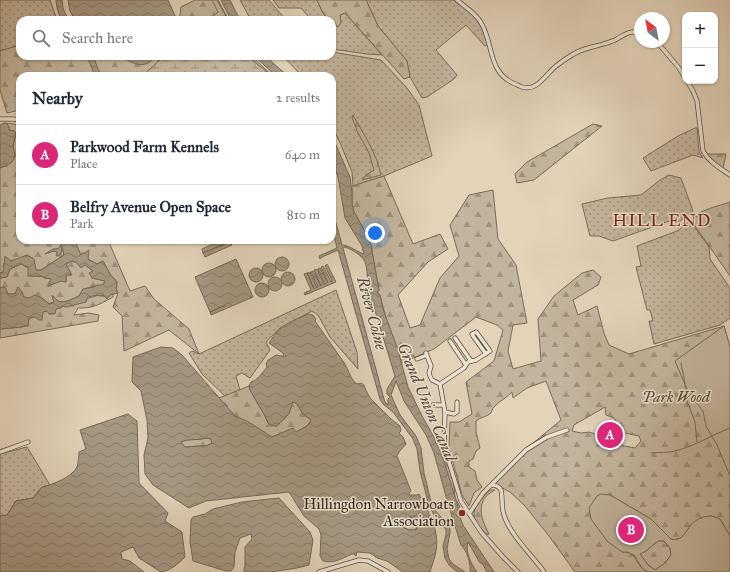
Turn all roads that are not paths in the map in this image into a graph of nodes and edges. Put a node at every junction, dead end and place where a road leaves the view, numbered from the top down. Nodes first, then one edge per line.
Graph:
1 (457, 0) edge
2 (634, 31) edge
3 (662, 48) edge
4 (682, 73) edge
5 (689, 84) edge
6 (0, 119) edge
7 (16, 119) edge
8 (730, 175) edge
9 (455, 338) dead end
10 (450, 341) dead end
11 (487, 353) junction
12 (417, 359) dead end
13 (471, 361) junction
14 (466, 365) junction
15 (440, 384) junction
16 (457, 402) dead end
17 (433, 405) dead end
18 (444, 405) junction
19 (445, 412) junction
20 (567, 430) dead end
21 (28, 442) dead end
22 (0, 452) edge
23 (491, 485) junction
24 (469, 514) junction
25 (319, 572) edge
26 (388, 572) edge
27 (518, 572) edge
28 (544, 572) edge

1 - 2 street
3 - 4 street
5 - 8 street
6 - 7 street
9 - 13 street
10 - 14 street
11 - 11 street
11 - 13 street
12 - 15 street
13 - 14 street
14 - 15 street
15 - 18 street
16 - 19 street
17 - 18 street
18 - 19 street
19 - 24 street
20 - 23 street
21 - 22 street
23 - 24 street
23 - 28 street
24 - 27 street
25 - 26 street

